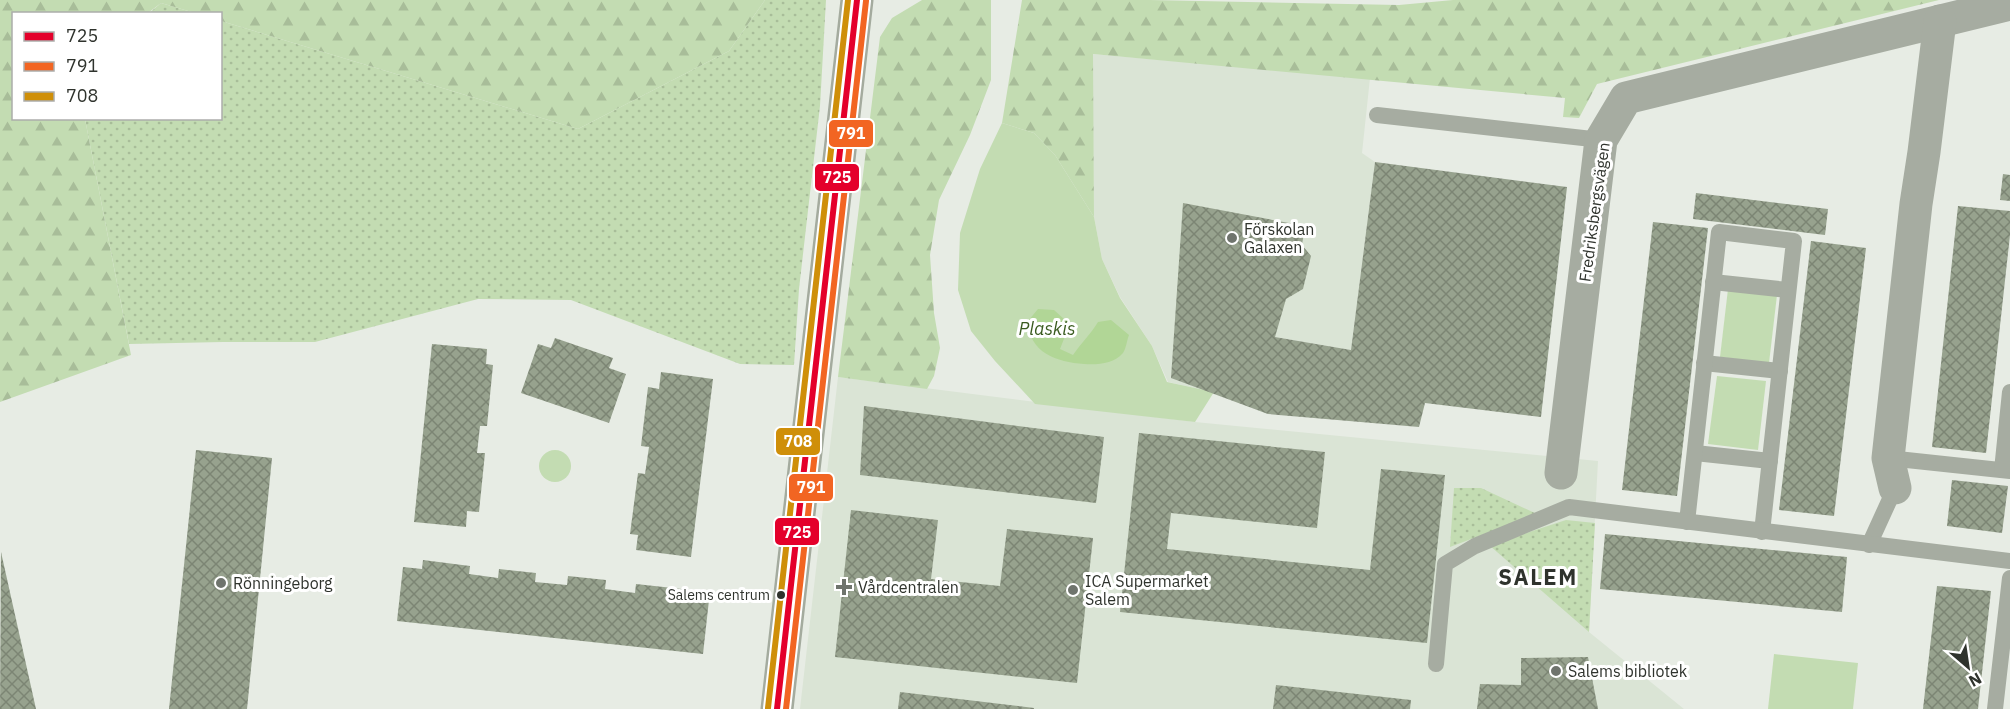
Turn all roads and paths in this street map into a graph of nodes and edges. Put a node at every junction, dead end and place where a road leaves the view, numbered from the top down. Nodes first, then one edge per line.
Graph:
1 (857, 0) edge
2 (2010, 4) edge
3 (1940, 21) junction
4 (1377, 115) dead end
5 (1601, 140) junction
6 (1713, 282) junction
7 (1788, 290) junction
8 (1704, 363) junction
9 (1780, 371) junction
10 (2010, 392) edge
11 (2009, 417) edge
12 (1695, 453) junction
13 (1770, 461) junction
14 (2006, 471) edge
15 (1561, 473) dead end
16 (1891, 473) junction
17 (1687, 522) junction
18 (1762, 532) junction
19 (1869, 545) junction
20 (2010, 561) edge
21 (2010, 578) edge
22 (2007, 633) edge
23 (1436, 664) dead end
24 (777, 709) edge
25 (1995, 709) edge

1 - 24 street
2 - 3 street, Fredriksbergsvägen
3 - 5 street, Fredriksbergsvägen
3 - 16 street
4 - 5 lane
5 - 15 street, Fredriksbergsvägen
6 - 7 lane
6 - 7 lane
6 - 8 lane
7 - 9 lane
8 - 9 lane
8 - 12 lane
9 - 13 lane
10 - 11 lane
11 - 14 lane
12 - 13 lane
12 - 17 lane
13 - 18 lane
14 - 16 lane
16 - 19 lane
17 - 18 lane
17 - 23 lane
18 - 19 lane
19 - 20 lane
21 - 22 lane
22 - 25 lane

